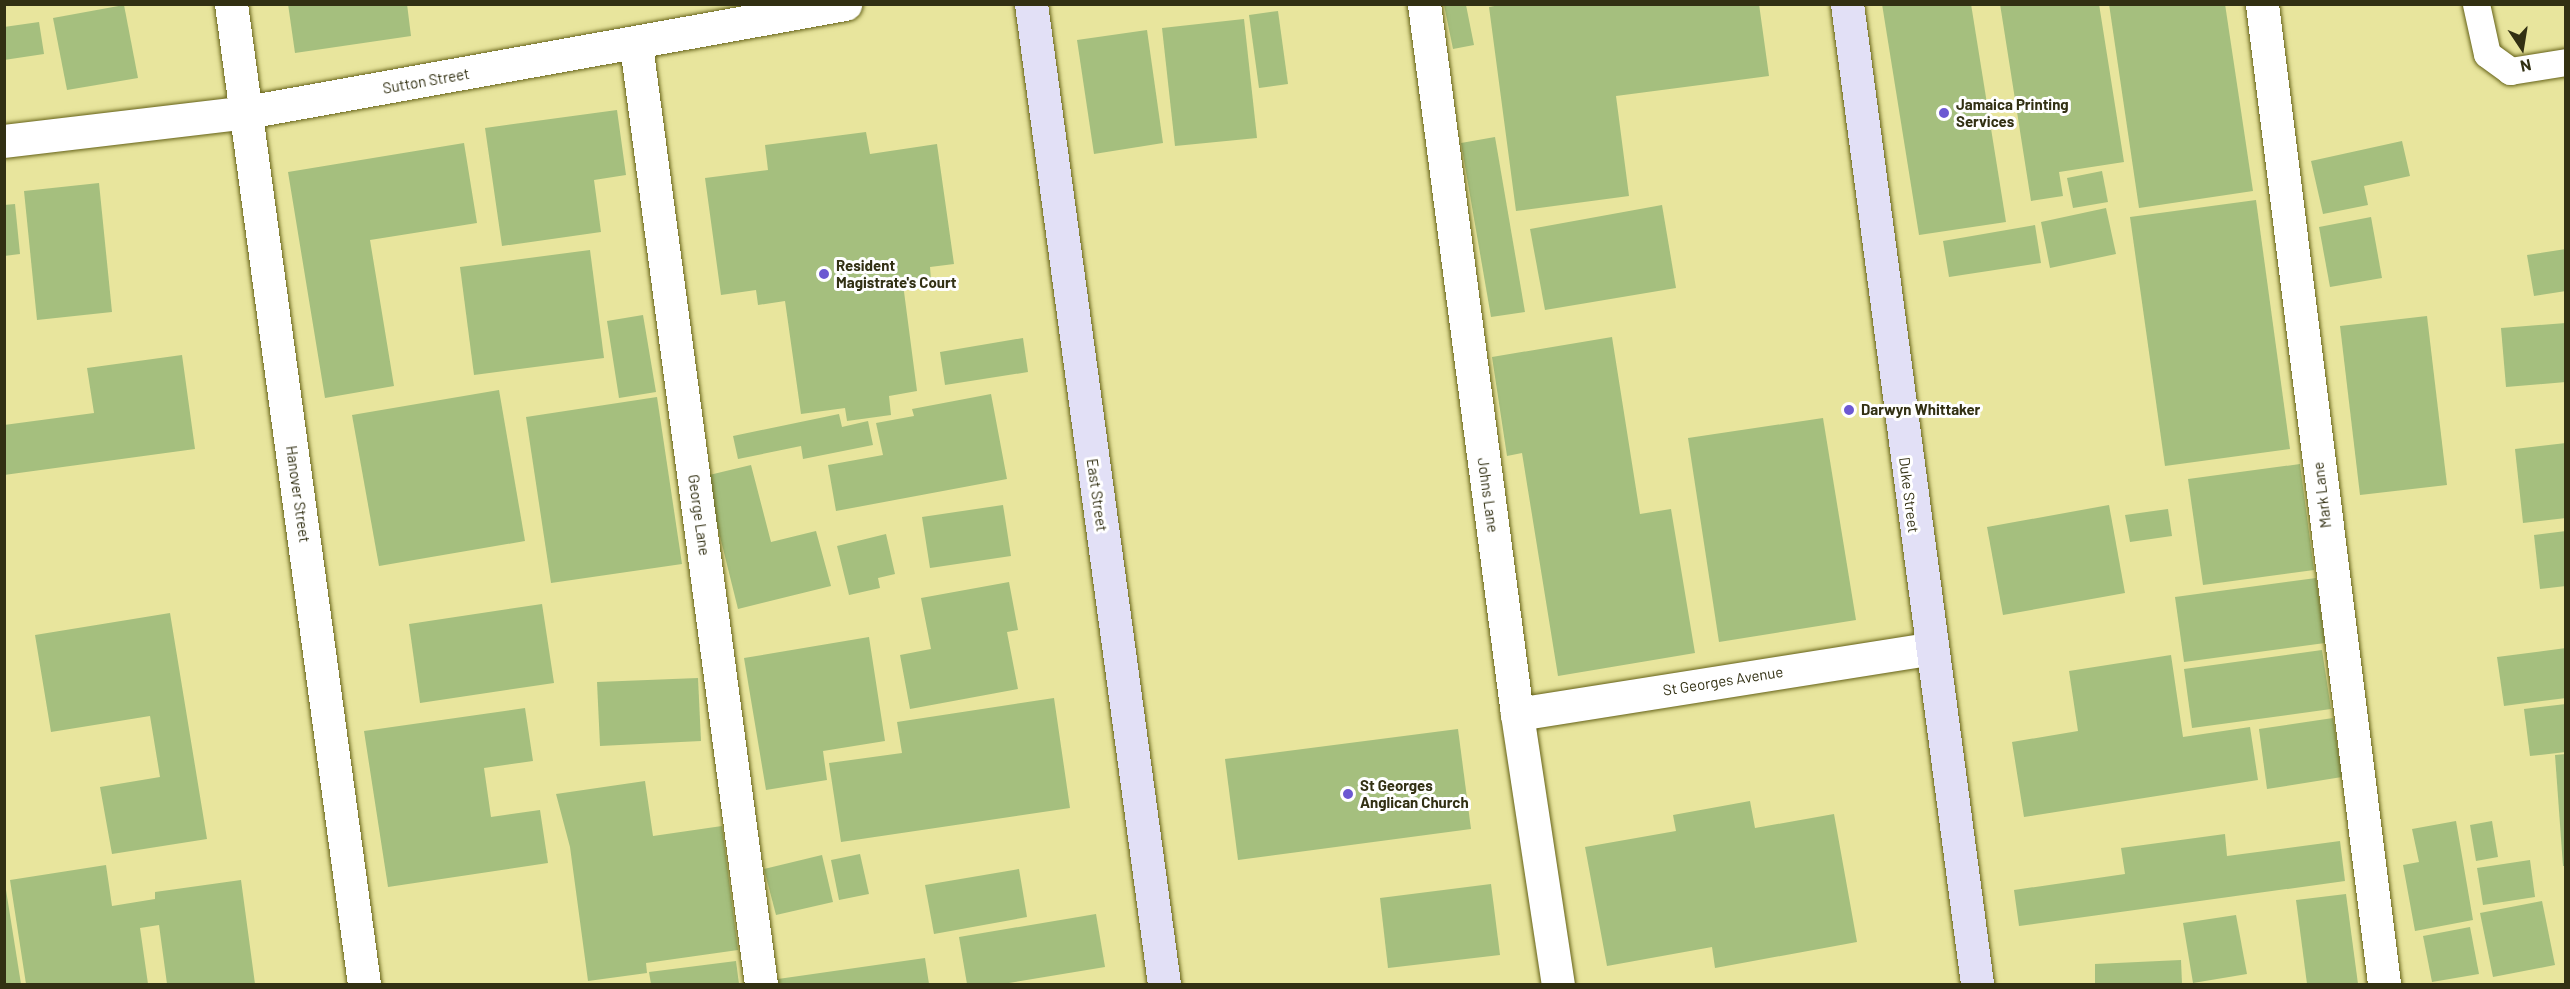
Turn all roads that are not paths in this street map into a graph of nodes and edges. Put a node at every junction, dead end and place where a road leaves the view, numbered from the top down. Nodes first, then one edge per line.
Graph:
1 (231, 4) edge
2 (845, 4) edge
3 (1031, 4) edge
4 (1424, 4) edge
5 (1847, 4) edge
6 (2262, 4) edge
7 (2476, 4) edge
8 (636, 45) junction
9 (2565, 62) edge
10 (247, 112) junction
11 (4, 141) edge
12 (1929, 649) junction
13 (1517, 714) junction
14 (364, 984) edge
15 (761, 984) edge
16 (1164, 984) edge
17 (1558, 984) edge
18 (1977, 984) edge
19 (2384, 984) edge

1 - 10 street, Hanover Street
2 - 8 street, Sutton Street
3 - 16 main road, East Street
4 - 13 street, Johns Lane
5 - 12 main road, Duke Street
6 - 19 street, Mark Lane
7 - 9 lane
8 - 10 street, Sutton Street
8 - 15 street, George Lane
10 - 11 street, Sutton Street
10 - 14 street, Hanover Street
12 - 13 street, St Georges Avenue
12 - 18 main road, Duke Street
13 - 17 street, Johns Lane

